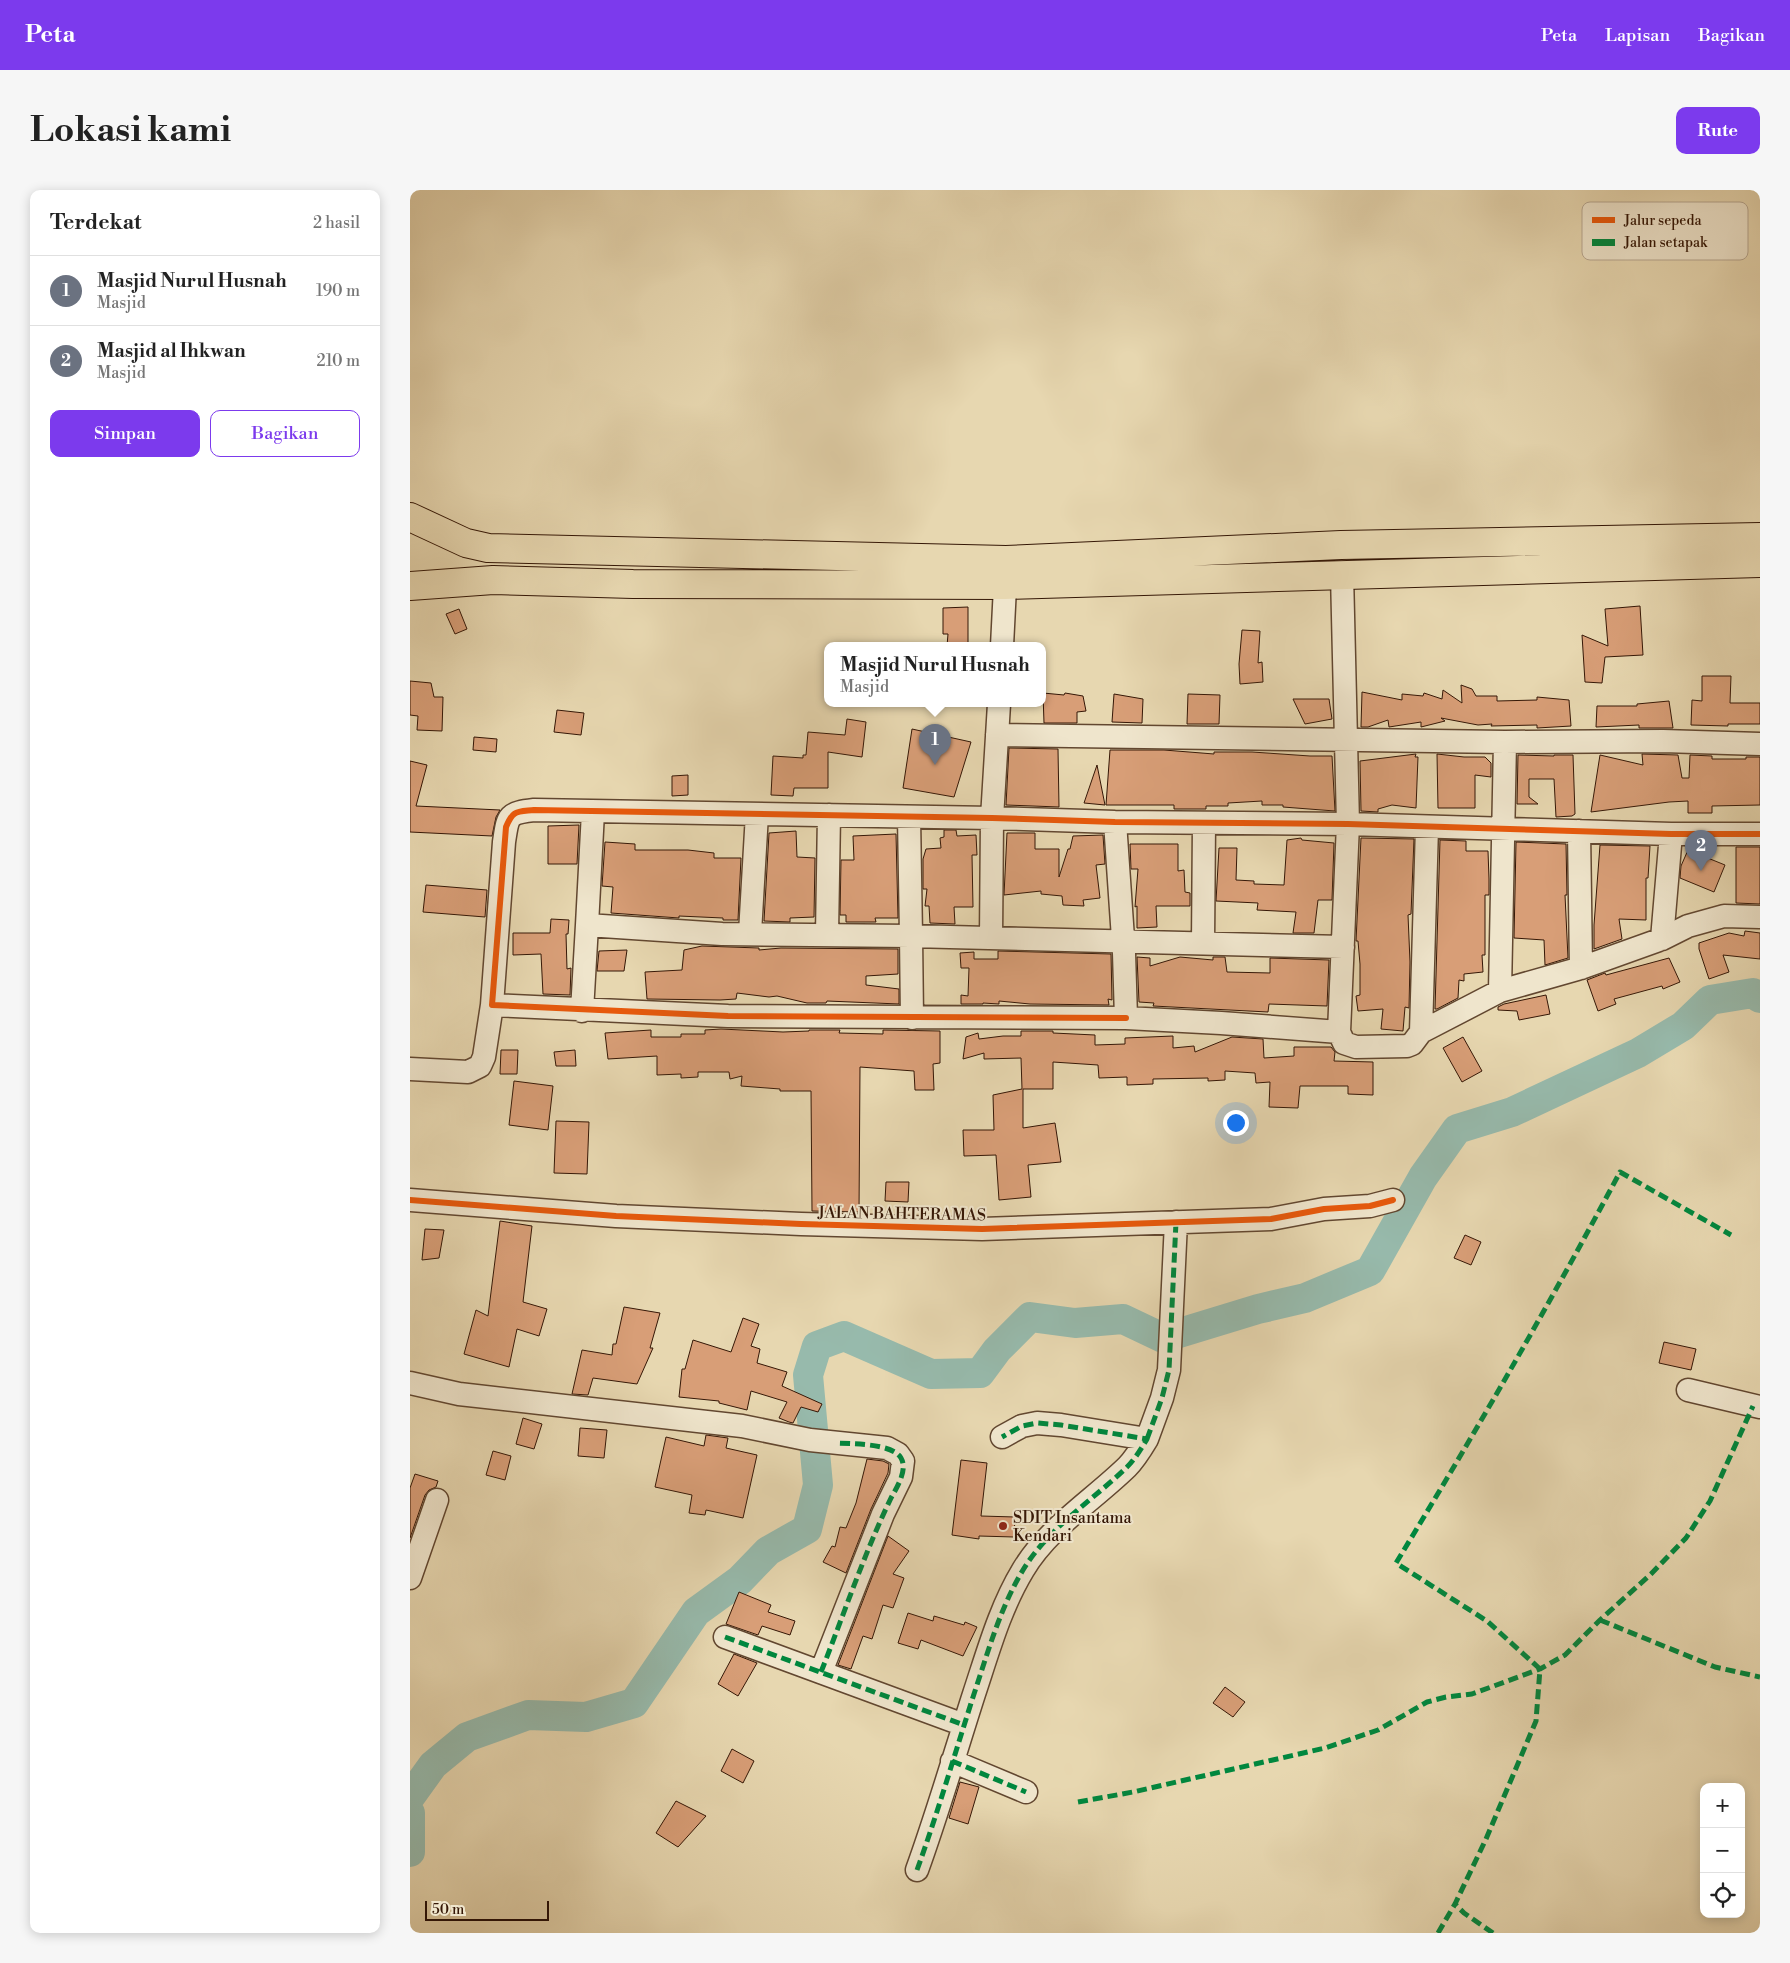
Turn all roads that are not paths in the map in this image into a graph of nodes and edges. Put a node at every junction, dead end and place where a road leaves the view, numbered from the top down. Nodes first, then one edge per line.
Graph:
1 (410, 517) edge
2 (1760, 537) edge
3 (1760, 563) edge
4 (1005, 572) junction
5 (1342, 574) junction
6 (410, 586) edge
7 (1002, 642) edge
8 (999, 707) edge
9 (997, 735) junction
10 (1346, 740) junction
11 (1505, 742) junction
12 (1760, 744) edge
13 (592, 812) junction
14 (757, 814) junction
15 (829, 816) junction
16 (909, 817) junction
17 (992, 818) junction
18 (1115, 822) junction
19 (1204, 823) junction
20 (1348, 824) junction
21 (1427, 827) junction
22 (1503, 829) junction
23 (1579, 831) junction
24 (1671, 834) junction
25 (1760, 834) edge
26 (1760, 917) edge
27 (587, 926) junction
28 (750, 933) junction
29 (827, 934) junction
30 (911, 936) junction
31 (990, 938) junction
32 (1662, 939) junction
33 (1123, 940) junction
34 (1203, 943) junction
35 (1343, 947) junction
36 (1581, 968) junction
37 (1500, 991) junction
38 (492, 1006) junction
39 (582, 1011) junction
40 (912, 1018) junction
41 (1126, 1018) junction
42 (1339, 1032) junction
43 (1421, 1032) junction
44 (410, 1069) edge
45 (410, 1200) edge
46 (1393, 1200) dead end
47 (1176, 1222) junction
48 (410, 1384) edge
49 (1688, 1390) dead end
50 (1760, 1407) edge
51 (1002, 1437) dead end
52 (1147, 1439) junction
53 (437, 1500) dead end
54 (410, 1578) edge
55 (725, 1637) dead end
56 (821, 1672) junction
57 (964, 1725) junction
58 (952, 1761) junction
59 (1026, 1792) dead end
60 (917, 1870) dead end

1 - 4 highway
2 - 4 highway
3 - 5 highway
4 - 5 highway
4 - 6 highway
4 - 7 street
5 - 10 street
8 - 9 street
9 - 10 street
9 - 17 street
10 - 11 street
10 - 20 street
11 - 12 street
11 - 22 street
13 - 14 street
13 - 27 street
13 - 38 street
14 - 15 street
14 - 28 street
15 - 16 street
15 - 29 street
16 - 17 street
16 - 30 street
17 - 18 street
17 - 31 street
18 - 19 street
18 - 33 street
19 - 20 street
19 - 34 street
20 - 21 street
20 - 35 street
21 - 22 street
21 - 43 street
22 - 23 street
22 - 37 street
23 - 24 street
23 - 36 street
24 - 25 street
24 - 32 street
26 - 32 street
27 - 28 street
27 - 39 street
28 - 29 street
29 - 30 street
30 - 31 street
30 - 40 street
31 - 33 street
32 - 36 street
33 - 34 street
33 - 41 street
34 - 35 street
35 - 42 street
36 - 37 street
37 - 43 street
38 - 39 street
38 - 44 street
39 - 40 street
40 - 41 street
41 - 42 street
42 - 43 street
45 - 47 street, JALAN BAHTERAMAS
46 - 47 street, JALAN BAHTERAMAS
47 - 52 street
48 - 56 street
49 - 50 street
51 - 52 street
52 - 57 street
53 - 54 street
55 - 56 street
56 - 57 street
57 - 58 street
58 - 59 street
58 - 60 street

